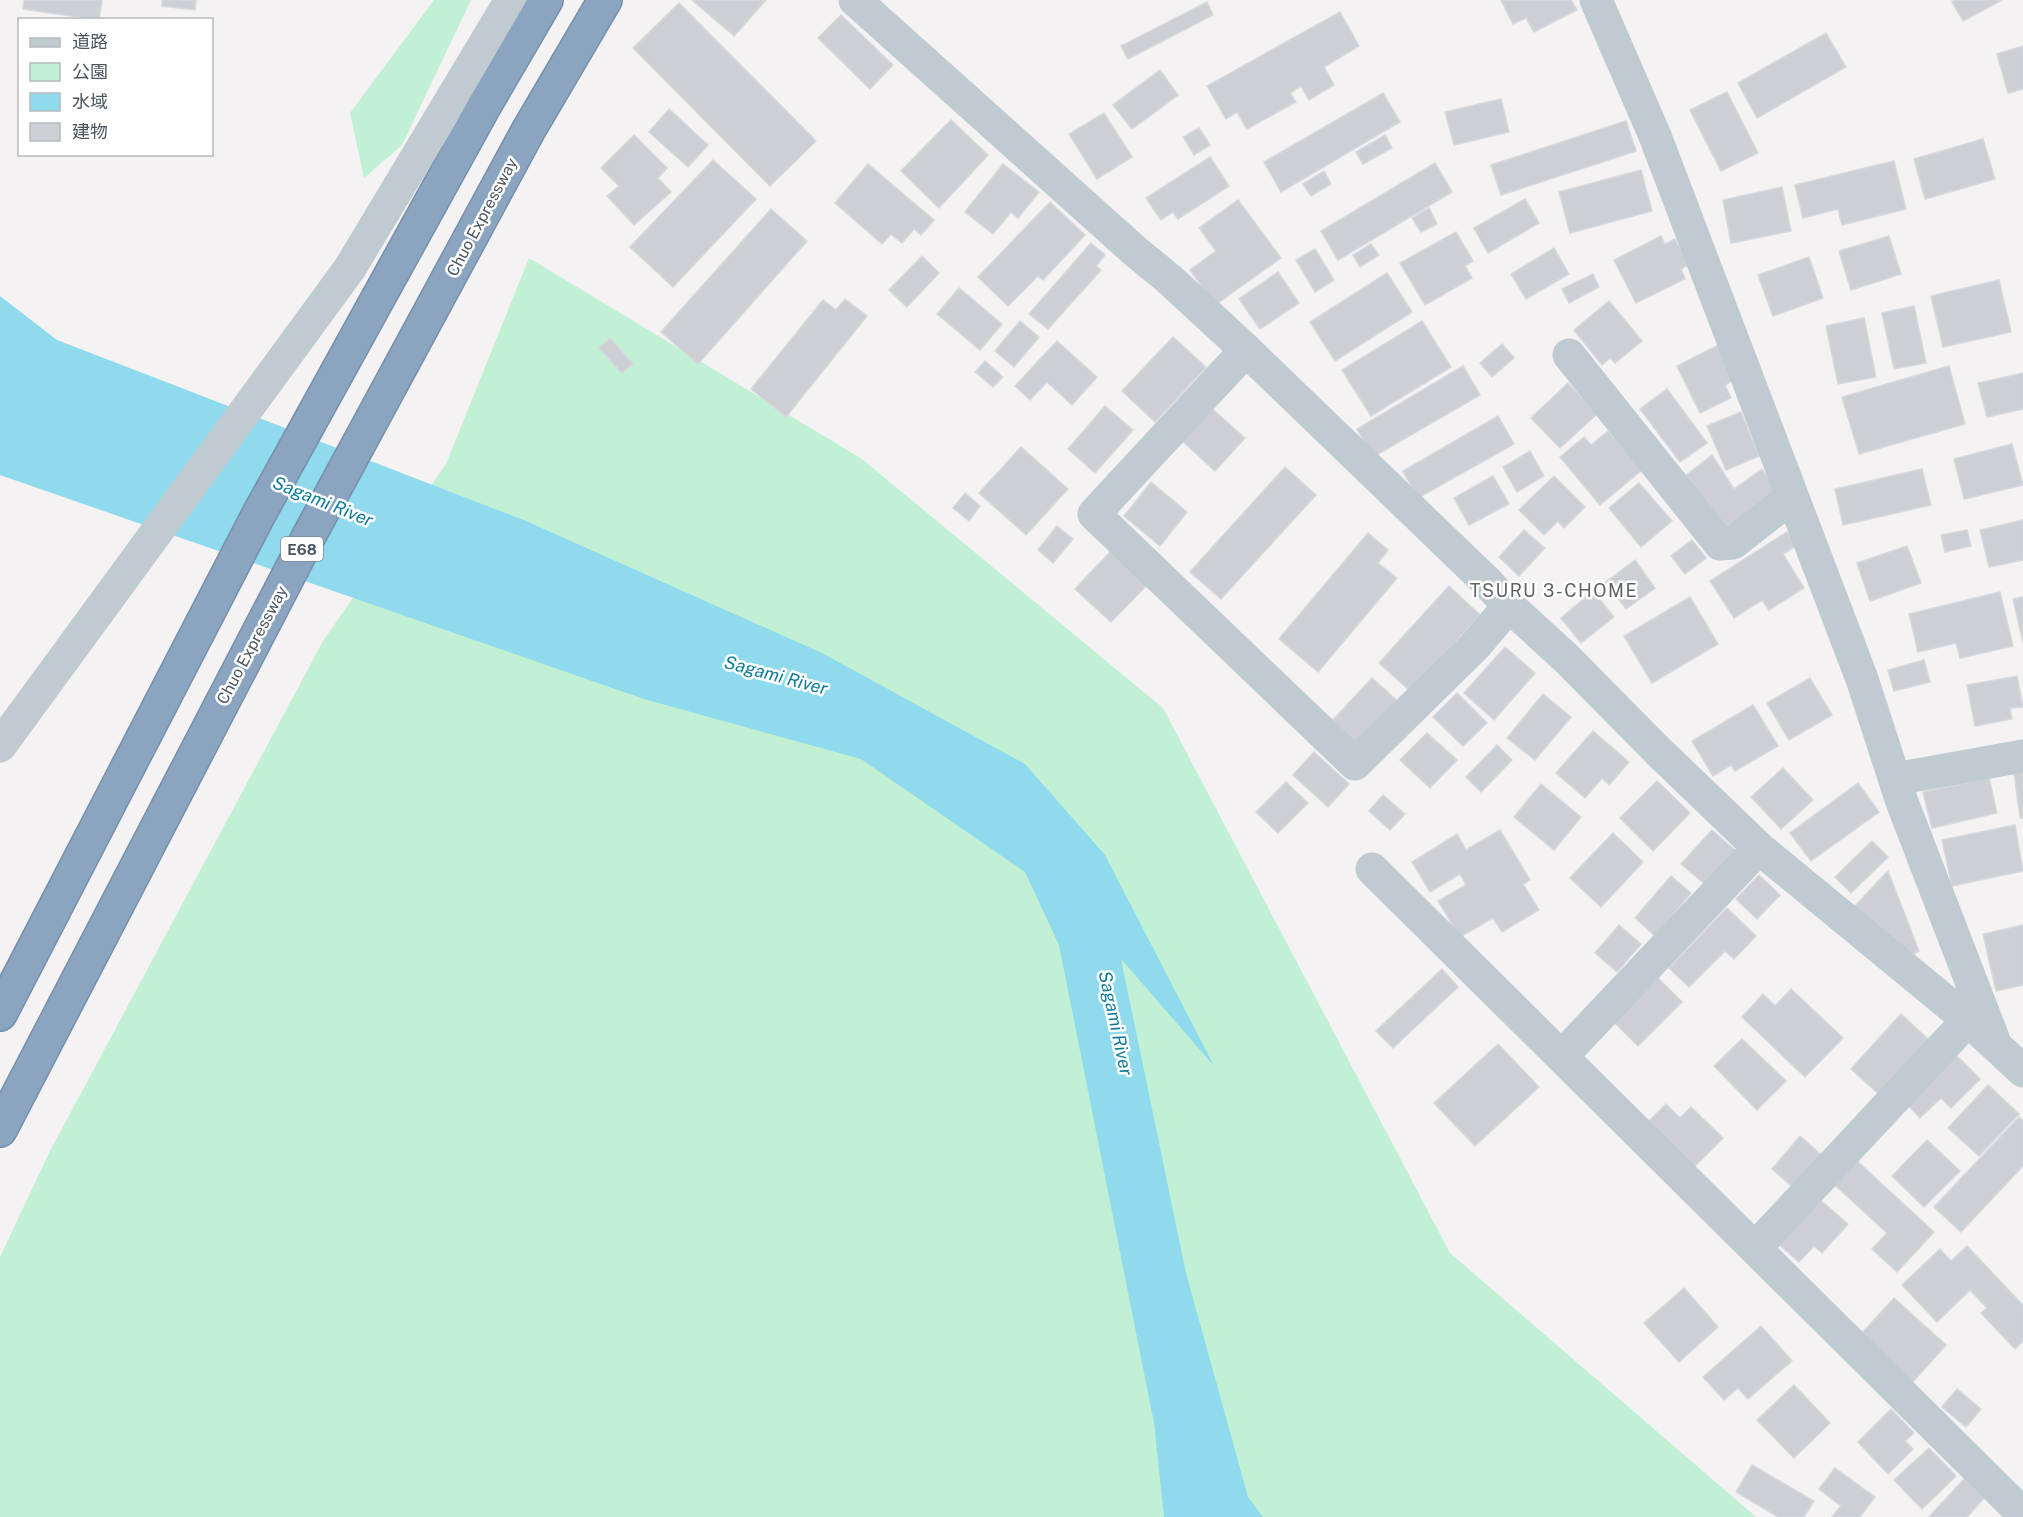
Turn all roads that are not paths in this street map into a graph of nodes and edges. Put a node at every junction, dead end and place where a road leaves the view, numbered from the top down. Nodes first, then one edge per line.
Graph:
1 (511, 0) edge
2 (546, 0) edge
3 (605, 0) edge
4 (855, 0) edge
5 (1596, 0) edge
6 (1246, 350) junction
7 (1569, 355) dead end
8 (1792, 497) junction
9 (1509, 606) junction
10 (0, 746) edge
11 (2023, 756) edge
12 (1895, 779) junction
13 (1759, 848) junction
14 (1372, 869) dead end
15 (0, 1014) edge
16 (1968, 1020) junction
17 (1995, 1045) junction
18 (1562, 1056) junction
19 (2023, 1071) edge
20 (6, 1118) edge
21 (1755, 1248) junction
22 (2023, 1514) edge

1 - 10 street
2 - 15 highway
3 - 20 highway, Chuo Expressway / E68
4 - 6 street
5 - 8 street
6 - 9 street
6 - 9 street
7 - 8 street
8 - 12 street
9 - 13 street
11 - 12 street
12 - 17 street
13 - 16 street
13 - 18 street
14 - 18 street
16 - 17 street
16 - 21 street
17 - 19 street
18 - 21 street
21 - 22 street

